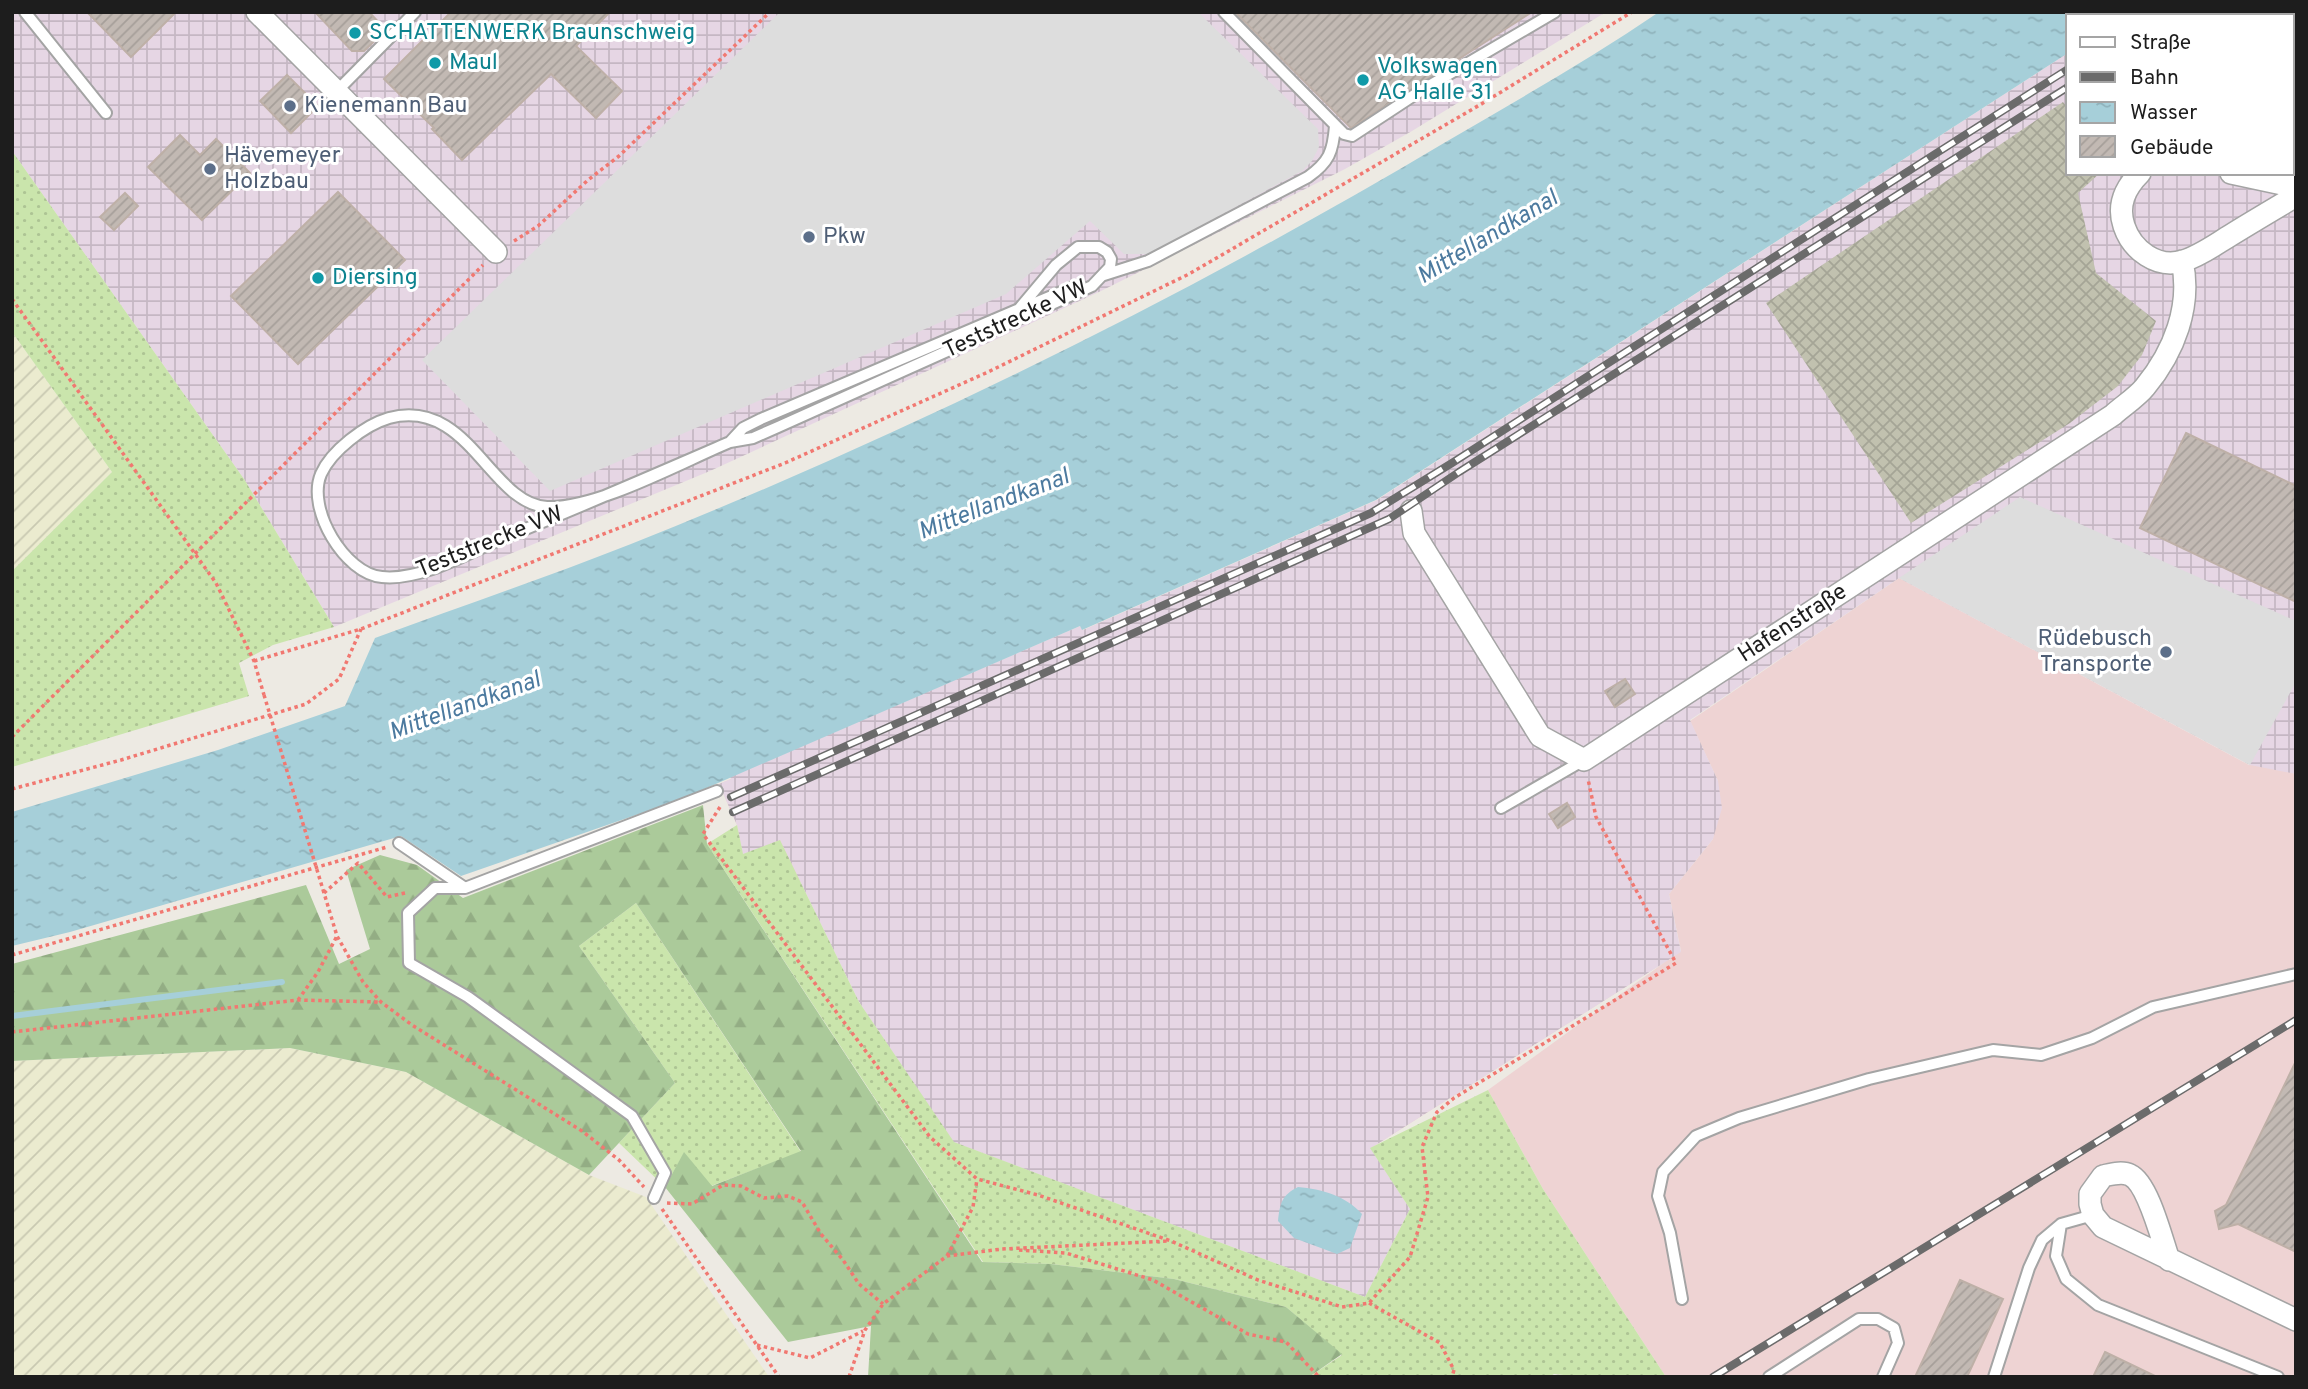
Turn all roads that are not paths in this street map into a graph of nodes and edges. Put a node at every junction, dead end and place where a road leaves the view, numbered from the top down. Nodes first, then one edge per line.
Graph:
1 (25, 12) edge
2 (415, 12) edge
3 (1224, 12) edge
4 (1555, 12) edge
5 (269, 16) edge
6 (336, 92) junction
7 (106, 113) dead end
8 (1335, 126) junction
9 (2138, 175) edge
10 (2240, 175) edge
11 (2296, 187) edge
12 (2296, 196) edge
13 (496, 252) road end
14 (2182, 261) junction
15 (1105, 274) junction
16 (1019, 310) junction
17 (730, 442) junction
18 (1411, 511) dead end
19 (1584, 760) junction
20 (720, 796) road end
21 (1501, 808) dead end
22 (399, 843) road end
23 (465, 888) junction
24 (2296, 974) edge
25 (656, 1200) road end
26 (2093, 1215) junction
27 (2061, 1224) junction
28 (2169, 1260) junction
29 (1682, 1300) dead end
30 (2296, 1320) edge
31 (1769, 1377) edge
32 (1883, 1377) edge
33 (1994, 1377) edge
34 (2278, 1377) edge

1 - 7 lane
2 - 6 lane
3 - 8 lane
4 - 8 lane
5 - 6 street
6 - 13 street
8 - 15 lane, Teststrecke VW
9 - 14 street
10 - 11 street
12 - 14 street
14 - 19 street, Hafenstraße
15 - 16 lane, Teststrecke VW
15 - 16 lane, Teststrecke VW
15 - 17 lane, Teststrecke VW
16 - 17 lane, Teststrecke VW
17 - 17 lane, Teststrecke VW
18 - 19 street
19 - 21 lane
20 - 23 lane
22 - 23 lane
23 - 25 lane
24 - 29 lane
26 - 27 lane
26 - 28 street
26 - 28 street
27 - 33 lane
27 - 34 lane
28 - 30 street
31 - 32 lane

